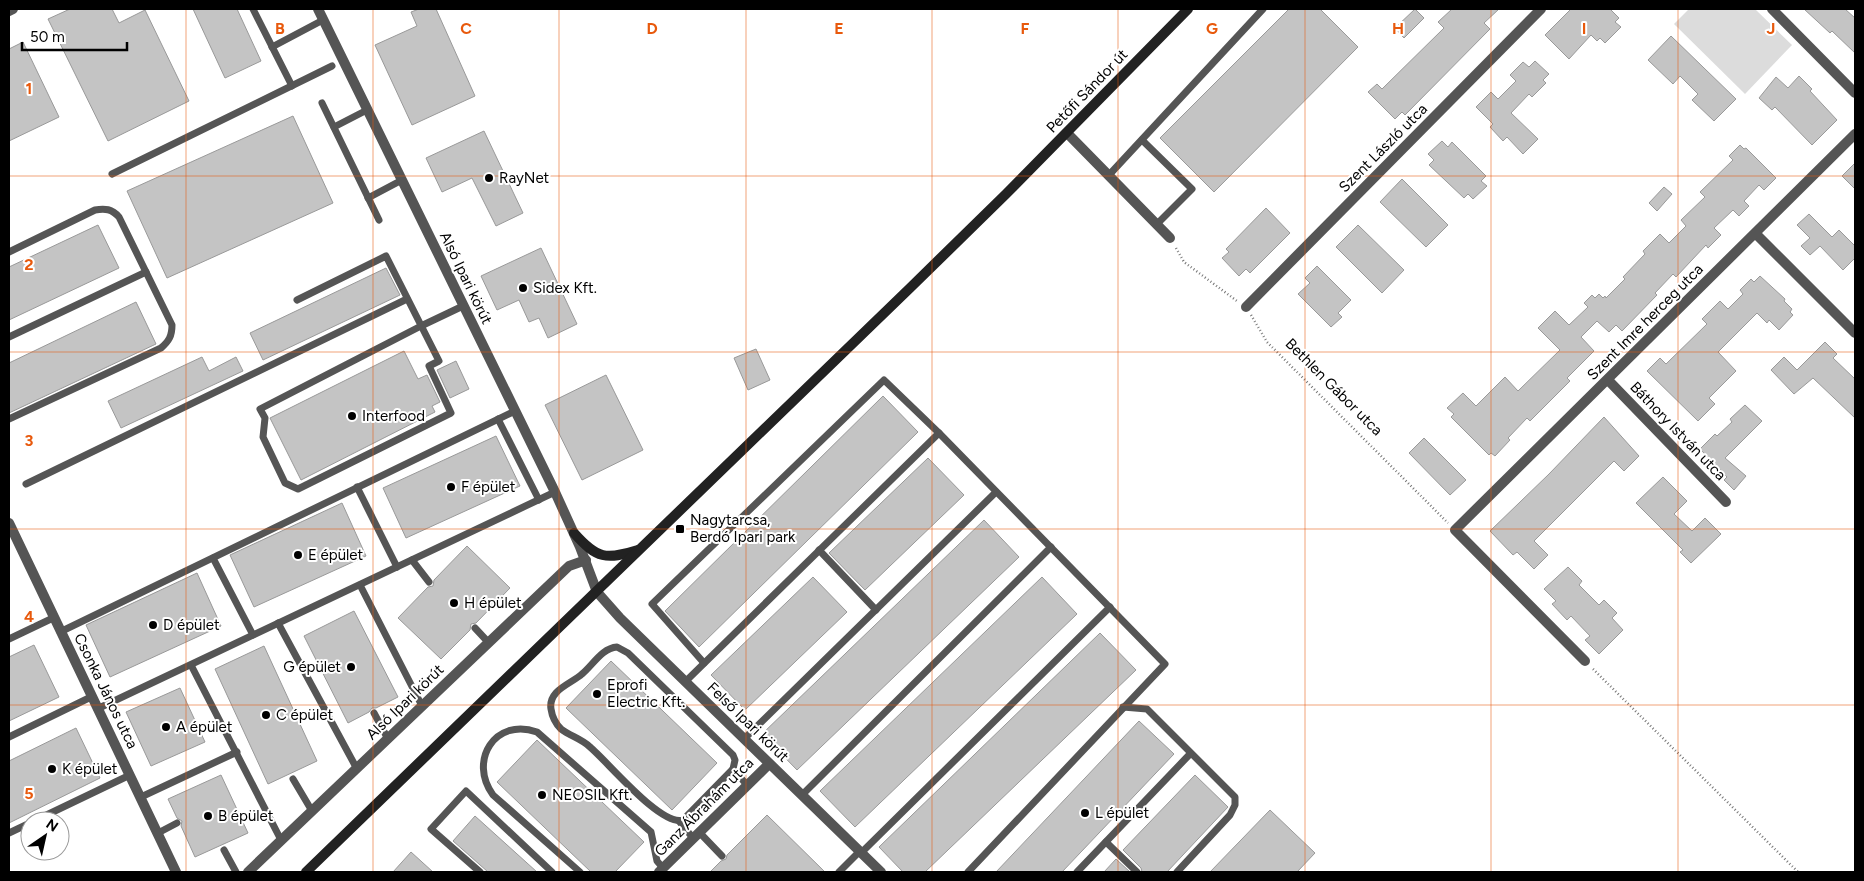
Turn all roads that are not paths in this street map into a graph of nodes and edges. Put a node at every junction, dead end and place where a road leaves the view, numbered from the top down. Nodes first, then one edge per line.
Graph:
1 (13, 9) edge
2 (253, 9) edge
3 (318, 9) edge
4 (1188, 9) edge
5 (1263, 9) edge
6 (1541, 9) edge
7 (1772, 9) edge
8 (9, 11) edge
9 (323, 20) junction
10 (272, 47) junction
11 (332, 66) dead end
12 (292, 86) junction
13 (1855, 93) edge
14 (322, 103) dead end
15 (367, 110) junction
16 (334, 127) junction
17 (1067, 133) junction
18 (1855, 134) edge
19 (1142, 140) junction
20 (112, 174) dead end
21 (1109, 175) junction
22 (402, 180) junction
23 (368, 198) junction
24 (379, 220) dead end
25 (1157, 224) junction
26 (1756, 234) junction
27 (1170, 238) road end
28 (9, 252) edge
29 (146, 272) junction
30 (408, 299) junction
31 (297, 300) dead end
32 (463, 306) junction
33 (1246, 307) road end
34 (421, 326) junction
35 (1855, 333) edge
36 (9, 337) edge
37 (1608, 380) junction
38 (515, 411) junction
39 (9, 419) edge
40 (498, 419) junction
41 (939, 433) junction
42 (26, 484) dead end
43 (357, 488) junction
44 (555, 492) junction
45 (996, 492) junction
46 (539, 500) junction
47 (1726, 502) dead end
48 (9, 524) edge
49 (574, 533) junction
50 (1051, 547) junction
51 (642, 549) junction
52 (819, 550) junction
53 (213, 558) junction
54 (412, 560) junction
55 (586, 560) junction
56 (397, 567) junction
57 (430, 582) dead end
58 (360, 585) junction
59 (597, 592) junction
60 (1110, 606) junction
61 (876, 610) junction
62 (53, 618) junction
63 (278, 623) junction
64 (475, 628) dead end
65 (60, 632) junction
66 (253, 635) junction
67 (9, 639) edge
68 (489, 643) junction
69 (1585, 661) road end
70 (704, 663) junction
71 (191, 664) junction
72 (686, 682) junction
73 (91, 697) junction
74 (422, 706) junction
75 (1123, 706) junction
76 (97, 709) junction
77 (374, 713) dead end
78 (9, 737) edge
79 (388, 739) junction
80 (744, 739) junction
81 (237, 752) junction
82 (1190, 754) junction
83 (769, 764) junction
84 (357, 769) junction
85 (733, 769) junction
86 (130, 775) junction
87 (293, 779) dead end
88 (748, 785) junction
89 (802, 795) junction
90 (141, 797) junction
91 (55, 811) edge
92 (312, 811) junction
93 (678, 821) junction
94 (177, 823) dead end
95 (158, 833) junction
96 (696, 835) junction
97 (281, 840) junction
98 (1106, 842) junction
99 (224, 850) dead end
100 (860, 853) junction
101 (722, 856) dead end
102 (661, 870) edge
103 (176, 872) edge
104 (236, 872) edge
105 (248, 872) edge
106 (306, 872) edge
107 (480, 872) edge
108 (552, 872) edge
109 (580, 872) edge
110 (839, 872) edge
111 (881, 872) edge
112 (968, 872) edge
113 (1077, 872) edge
114 (1136, 872) edge
115 (1177, 872) edge

1 - 8 street
2 - 10 lane
3 - 9 street, Alsó Ipari körút
4 - 17 main road, Petőfi Sándor út
5 - 19 lane
6 - 33 street, Szent László utca
7 - 13 street
9 - 10 lane
9 - 15 street, Alsó Ipari körút
10 - 12 lane
11 - 12 lane
12 - 20 lane
14 - 16 lane
15 - 16 lane
15 - 22 street, Alsó Ipari körút
16 - 23 lane
17 - 21 street
17 - 51 main road, Petőfi Sándor út
18 - 26 street, Szent Imre herceg utca
19 - 21 lane
19 - 25 lane
21 - 25 street
22 - 23 lane
22 - 32 street, Alsó Ipari körút
23 - 24 lane
25 - 27 street
26 - 35 street
26 - 37 street, Szent Imre herceg utca
28 - 29 lane
29 - 36 lane
29 - 39 lane
30 - 31 lane
30 - 34 lane
30 - 42 lane
32 - 34 lane
32 - 38 street, Alsó Ipari körút
34 - 34 lane
37 - 47 street, Báthory István utca
37 - 69 street, Szent Imre herceg utca
38 - 40 lane
38 - 44 street, Alsó Ipari körút
40 - 43 lane
40 - 46 lane
41 - 45 lane
41 - 52 lane
41 - 70 lane
43 - 53 lane
43 - 56 lane
44 - 46 lane
44 - 49 street, Alsó Ipari körút
45 - 50 lane
45 - 61 lane
46 - 54 lane
48 - 62 street, Csonka János utca
49 - 51 main road
49 - 55 street, Alsó Ipari körút
50 - 60 lane
50 - 89 lane
51 - 59 main road, Petőfi Sándor út
52 - 61 lane
52 - 70 lane
53 - 65 lane
53 - 66 lane
54 - 56 lane
54 - 57 lane
55 - 59 street, Alsó Ipari körút
55 - 68 street, Alsó Ipari körút
56 - 58 lane
58 - 63 lane
58 - 74 lane
59 - 72 street, Felső Ipari körút
59 - 106 main road, Petőfi Sándor út
60 - 75 lane
60 - 100 lane
61 - 80 lane
62 - 65 street, Csonka János utca
62 - 67 lane
63 - 66 lane
63 - 84 lane
64 - 68 lane
65 - 73 street, Csonka János utca
66 - 71 lane
68 - 74 street, Alsó Ipari körút
70 - 72 lane
71 - 76 lane
71 - 81 lane
72 - 80 street, Felső Ipari körút
73 - 76 street, Csonka János utca
73 - 78 lane
74 - 79 street, Alsó Ipari körút
75 - 82 lane
75 - 112 lane
76 - 86 street, Csonka János utca
77 - 79 lane
79 - 84 street, Alsó Ipari körút
80 - 83 street, Felső Ipari körút
81 - 90 lane
81 - 97 lane
82 - 98 lane
82 - 115 lane
83 - 88 street, Ganz Ábrahám utca
83 - 89 street, Felső Ipari körút
84 - 92 street, Alsó Ipari körút
85 - 88 lane
85 - 93 lane
85 - 93 lane
86 - 90 street, Csonka János utca
86 - 91 lane
87 - 92 lane
88 - 96 street, Ganz Ábrahám utca
89 - 100 street, Felső Ipari körút
90 - 95 street, Csonka János utca
92 - 97 street, Alsó Ipari körút
93 - 96 lane
94 - 95 lane
95 - 103 street, Csonka János utca
96 - 101 lane
96 - 102 street, Ganz Ábrahám utca
97 - 105 street, Alsó Ipari körút
98 - 113 lane
98 - 114 lane
99 - 104 lane
100 - 110 lane
100 - 111 street, Felső Ipari körút
102 - 109 lane
107 - 108 lane

